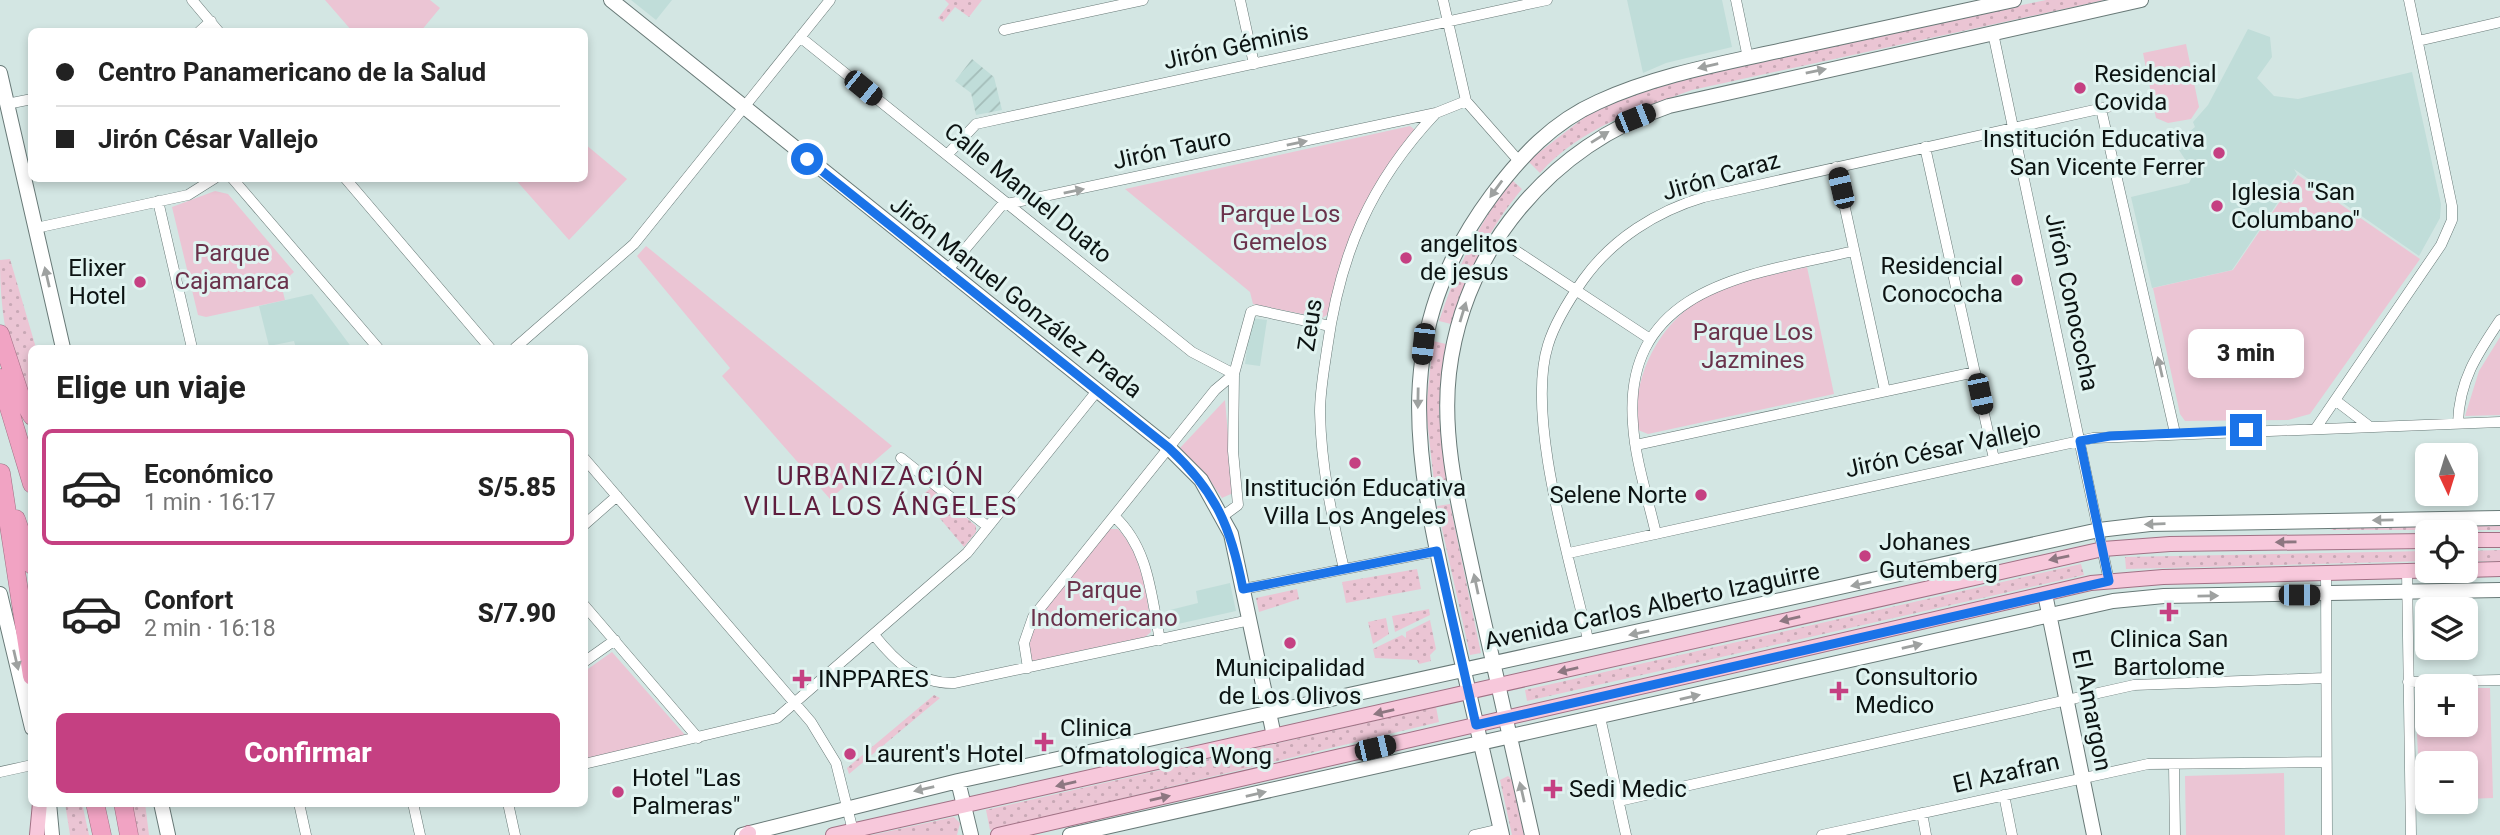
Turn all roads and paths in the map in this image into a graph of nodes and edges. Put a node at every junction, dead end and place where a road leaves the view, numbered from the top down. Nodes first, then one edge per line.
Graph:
1 (192, 0) edge
2 (611, 0) edge
3 (830, 0) edge
4 (1143, 0) edge
5 (1240, 0) edge
6 (1443, 0) edge
7 (1547, 0) edge
8 (1736, 0) edge
9 (2014, 0) edge
10 (2141, 0) edge
11 (2409, 0) edge
12 (211, 22) junction
13 (1448, 22) junction
14 (1913, 22) junction
15 (2500, 22) edge
16 (1898, 25) junction
17 (204, 28) edge
18 (216, 28) edge
19 (1004, 30) dead end
20 (1993, 33) junction
21 (800, 37) junction
22 (2418, 41) junction
23 (1919, 48) junction
24 (1903, 51) junction
25 (1748, 58) junction
26 (1254, 64) junction
27 (0, 73) edge
28 (28, 100) edge
29 (2139, 100) dead end
30 (1466, 101) junction
31 (7, 104) junction
32 (744, 108) junction
33 (2101, 109) junction
34 (1436, 113) junction
35 (2013, 127) junction
36 (1925, 147) junction
37 (947, 155) junction
38 (1518, 160) junction
39 (1836, 167) junction
40 (209, 182) edge
41 (235, 182) edge
42 (348, 182) edge
43 (158, 201) junction
44 (1007, 204) junction
45 (36, 228) junction
46 (1498, 239) junction
47 (1854, 251) junction
48 (946, 272) junction
49 (1576, 290) junction
50 (2500, 320) edge
51 (1330, 326) junction
52 (0, 334) edge
53 (1650, 339) junction
54 (62, 345) edge
55 (191, 345) edge
56 (375, 345) edge
57 (487, 345) edge
58 (517, 345) edge
59 (1975, 372) junction
60 (1234, 374) junction
61 (0, 378) edge
62 (1097, 391) junction
63 (1885, 391) junction
64 (2335, 400) junction
65 (28, 409) edge
66 (2500, 422) edge
67 (2458, 423) junction
68 (2370, 426) junction
69 (2316, 428) junction
70 (2175, 433) junction
71 (2080, 441) junction
72 (1636, 445) junction
73 (1169, 448) junction
74 (901, 458) dead end
75 (1994, 459) junction
76 (588, 463) edge
77 (1, 470) edge
78 (28, 471) edge
79 (617, 496) junction
80 (1114, 516) junction
81 (1223, 516) junction
82 (2500, 518) edge
83 (588, 521) edge
84 (987, 526) junction
85 (2099, 530) junction
86 (1656, 534) junction
87 (2478, 540) edge
88 (2500, 540) edge
89 (2415, 541) edge
90 (2103, 549) junction
91 (1437, 551) junction
92 (28, 553) edge
93 (1569, 553) junction
94 (1343, 569) junction
95 (2500, 569) edge
96 (2478, 570) edge
97 (2407, 571) junction
98 (2415, 571) edge
99 (2326, 573) junction
100 (2109, 581) junction
101 (1243, 589) junction
102 (2500, 590) edge
103 (2407, 593) junction
104 (0, 594) edge
105 (2045, 594) junction
106 (2326, 595) junction
107 (588, 610) edge
108 (2050, 614) junction
109 (1250, 620) junction
110 (874, 635) junction
111 (1160, 639) junction
112 (615, 640) junction
113 (1589, 644) junction
114 (28, 649) edge
115 (588, 659) edge
116 (1493, 664) junction
117 (1028, 668) junction
118 (1464, 670) junction
119 (2325, 678) junction
120 (2500, 680) edge
121 (2408, 682) junction
122 (1499, 686) junction
123 (1469, 692) junction
124 (2068, 698) junction
125 (795, 704) junction
126 (28, 711) edge
127 (1269, 711) junction
128 (1600, 717) junction
129 (1506, 719) junction
130 (1476, 725) junction
131 (1274, 736) junction
132 (1510, 737) junction
133 (698, 738) junction
134 (1480, 744) junction
135 (2326, 762) junction
136 (588, 763) edge
137 (2174, 764) junction
138 (28, 766) edge
139 (0, 772) edge
140 (2083, 777) junction
141 (958, 781) junction
142 (2004, 795) junction
143 (1619, 801) junction
144 (964, 806) junction
145 (40, 807) edge
146 (97, 807) edge
147 (124, 807) edge
148 (163, 807) edge
149 (300, 807) edge
150 (414, 807) edge
151 (509, 807) edge
152 (848, 807) junction
153 (50, 809) edge
154 (1922, 813) junction
155 (853, 831) junction
156 (1501, 832) edge
157 (168, 834) edge
158 (746, 834) edge
159 (37, 835) edge
160 (52, 835) edge
161 (58, 835) edge
162 (102, 835) edge
163 (129, 835) edge
164 (306, 835) edge
165 (420, 835) edge
166 (515, 835) edge
167 (833, 835) edge
168 (971, 835) edge
169 (998, 835) edge
170 (1070, 835) edge
171 (1474, 835) edge
172 (1532, 835) edge
173 (1626, 835) edge
174 (1822, 835) edge
175 (1926, 835) edge
176 (2012, 835) edge
177 (2094, 835) edge
178 (2175, 835) edge
179 (2327, 835) edge
180 (2411, 835) edge

1 - 12 street
2 - 32 street, Jirón Manuel González Prada
3 - 21 street
4 - 19 street
5 - 26 street
6 - 13 street
7 - 13 street, Jirón Géminis
8 - 25 street
9 - 14 street
10 - 20 street
11 - 22 street
12 - 17 street
12 - 18 street
13 - 26 street, Jirón Géminis
13 - 30 street
14 - 16 street
14 - 23 street
15 - 22 street
16 - 24 street
16 - 25 street
20 - 23 street
20 - 35 street, Jirón Conococha
21 - 32 street
21 - 37 street, Calle Manuel Duato
22 - 64 street
23 - 24 street
46 -> 24 street
25 -> 38 street
26 - 37 street, Jirón Géminis
27 - 31 street
28 - 31 street
29 - 33 street, Jirón Caraz
30 - 34 street, Jirón Tauro
30 - 38 street
31 - 45 street
32 - 48 street, Jirón Manuel González Prada
32 - 58 street
33 - 35 street, Jirón Caraz
70 -> 33 street
44 -> 34 street, Jirón Tauro
34 - 51 street, Zeus
35 - 36 street, Jirón Caraz
35 - 71 street, Jirón Conococha
36 - 39 street, Jirón Caraz
36 - 59 street
37 - 44 street, Calle Manuel Duato
38 -> 91 street
39 - 47 street
39 - 49 street, Jirón Caraz
40 - 43 street
41 - 56 street
42 - 57 street
43 - 45 street
43 - 55 street
44 - 48 street
44 - 60 street, Calle Manuel Duato
54 -> 45 street
46 - 49 street
116 -> 46 street
47 - 53 street
47 - 63 street
48 - 62 street, Jirón Manuel González Prada
49 - 53 street
49 - 93 street, Jirón Caraz
50 - 67 street
51 - 60 street
51 - 94 street, Zeus
52 - 65 highway
53 - 72 street
59 - 63 street
59 - 75 street
60 - 73 street
60 - 81 street
61 - 78 highway
62 - 73 street, Jirón Manuel González Prada
62 - 84 street
63 - 72 street
64 - 68 street
64 - 69 street
66 - 67 street, Jirón César Vallejo
67 - 68 street, Jirón César Vallejo
68 - 69 street, Jirón César Vallejo
69 - 70 street, Jirón César Vallejo
70 - 71 street, Jirón César Vallejo
71 - 75 street, Jirón César Vallejo
71 - 85 street, Jirón Conococha
72 - 86 street
73 - 80 street
73 - 81 street, Jirón Manuel González Prada
74 - 84 street
75 - 86 street, Jirón César Vallejo
76 - 79 street
77 - 92 highway
77 - 114 highway
79 - 83 street
79 - 125 street
80 - 111 street
80 - 117 street
81 - 101 street, Jirón Manuel González Prada
82 -> 85 street, Avenida Carlos Alberto Izaguirre
84 - 110 street
85 - 90 street, Jirón Conococha
85 -> 113 street, Avenida Carlos Alberto Izaguirre
86 - 93 street, Jirón César Vallejo
87 - 88 main road
89 -> 90 main road, Avenida Carlos Alberto Izaguirre
90 - 100 street, Jirón Conococha
90 -> 122 main road, Avenida Carlos Alberto Izaguirre
91 - 94 street
91 - 118 street
93 - 113 street, Jirón Caraz
94 - 101 street
95 - 96 main road
97 - 98 main road
97 - 99 main road
97 - 103 street
99 - 100 main road
99 - 106 street
100 - 105 main road
101 - 109 street, Jirón Manuel González Prada
102 - 103 street
103 - 106 street
103 - 121 street
104 -> 126 street
105 - 108 street, El Amargon
105 - 129 main road
108 -> 106 street
106 - 119 street
107 - 112 street
108 - 124 street, El Amargon
128 -> 108 street
109 - 111 street
109 - 127 street, Jirón Manuel González Prada
110 - 117 street
110 - 125 street
111 - 117 street
112 - 115 street
112 - 133 street
113 - 116 street, Avenida Carlos Alberto Izaguirre
116 - 118 street, Avenida Carlos Alberto Izaguirre
116 - 122 street
118 - 123 street
118 - 127 street, Avenida Carlos Alberto Izaguirre
119 - 124 street
119 - 135 street
120 - 121 street
121 - 180 street
122 - 123 main road, Avenida Carlos Alberto Izaguirre
122 - 129 street
123 - 130 street
123 -> 131 main road, Avenida Carlos Alberto Izaguirre
124 - 140 street, El Amargon
124 - 143 street
125 - 133 street
125 - 152 street
127 - 131 street, Jirón Manuel González Prada
127 - 141 street, Avenida Carlos Alberto Izaguirre
128 - 132 street
128 - 143 street
129 - 130 main road
129 - 132 street
130 - 134 street
169 -> 130 main road
131 -> 144 main road, Avenida Carlos Alberto Izaguirre
132 - 134 street
172 -> 132 street
133 - 136 street
134 - 156 street
170 -> 134 street
135 - 137 street, El Azafran
135 - 179 street
137 - 140 street, El Azafran
137 - 178 street
138 - 139 street
140 - 142 street, El Azafran
140 - 177 street, El Amargon
141 - 144 street
141 -> 152 street, Avenida Carlos Alberto Izaguirre
142 - 154 street, El Azafran
142 - 176 street
143 - 173 street
144 - 155 main road, Avenida Carlos Alberto Izaguirre
144 - 168 street
145 - 159 main road
146 - 162 highway
147 - 163 highway
148 - 157 street
149 - 164 street
150 - 165 street
151 - 166 street
152 - 155 street
152 - 158 street, Avenida Carlos Alberto Izaguirre
153 - 160 street
153 - 161 street
154 - 174 street, El Azafran
154 - 175 street
155 - 167 main road, Avenida Carlos Alberto Izaguirre
156 - 171 street

